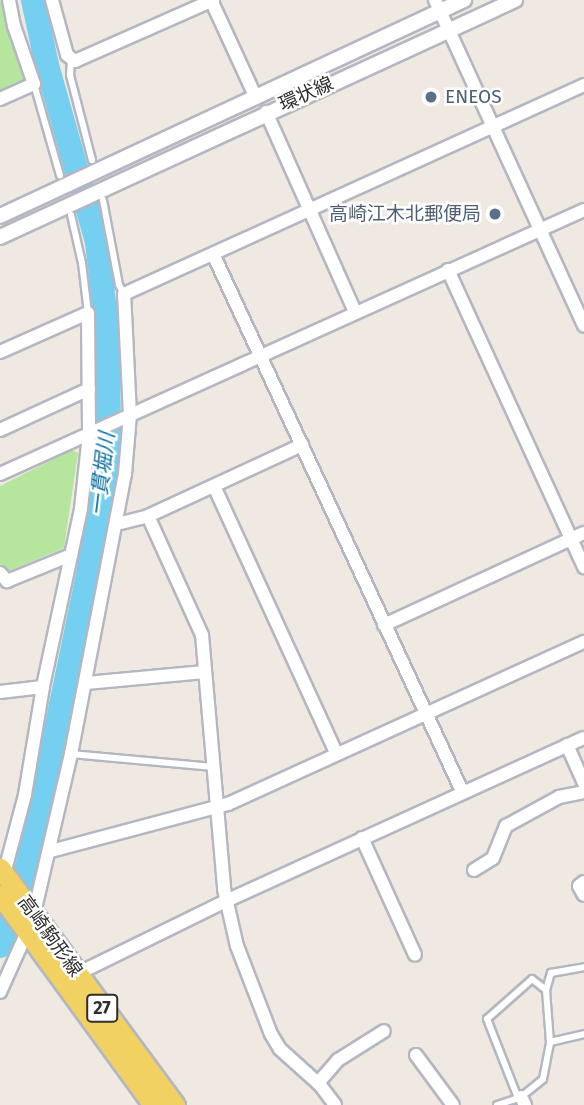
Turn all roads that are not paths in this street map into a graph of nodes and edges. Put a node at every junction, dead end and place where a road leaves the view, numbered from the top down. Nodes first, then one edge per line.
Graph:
1 (9, 0) edge
2 (52, 0) edge
3 (212, 0) edge
4 (464, 0) edge
5 (515, 0) edge
6 (437, 6) edge
7 (448, 31) junction
8 (71, 61) junction
9 (34, 84) junction
10 (584, 85) edge
11 (256, 98) junction
12 (0, 99) edge
13 (266, 112) junction
14 (493, 128) junction
15 (93, 167) junction
16 (63, 181) junction
17 (101, 195) junction
18 (71, 209) junction
19 (584, 210) edge
20 (310, 211) junction
21 (0, 216) edge
22 (540, 228) junction
23 (0, 237) edge
24 (214, 256) junction
25 (448, 270) junction
26 (124, 294) junction
27 (355, 312) junction
28 (88, 313) junction
29 (584, 324) edge
30 (0, 352) edge
31 (260, 355) junction
32 (89, 389) junction
33 (130, 416) junction
34 (0, 430) edge
35 (89, 435) junction
36 (302, 445) junction
37 (0, 474) edge
38 (214, 486) junction
39 (148, 516) junction
40 (117, 524) junction
41 (584, 533) edge
42 (571, 539) junction
43 (71, 555) junction
44 (584, 567) edge
45 (0, 573) edge
46 (384, 625) junction
47 (584, 642) edge
48 (204, 671) junction
49 (86, 683) junction
50 (43, 687) junction
51 (0, 691) edge
52 (424, 712) junction
53 (584, 738) edge
54 (568, 745) junction
55 (336, 752) junction
56 (71, 754) junction
57 (213, 767) junction
58 (584, 783) edge
59 (462, 791) junction
60 (584, 792) edge
61 (217, 807) junction
62 (362, 838) junction
63 (51, 851) junction
64 (474, 870) dead end
65 (2, 882) edge
66 (584, 882) edge
67 (584, 895) edge
68 (226, 901) junction
69 (29, 920) junction
70 (415, 955) dead end
71 (584, 967) edge
72 (78, 974) junction
73 (546, 990) junction
74 (0, 992) edge
75 (384, 1031) dead end
76 (584, 1034) edge
77 (551, 1042) junction
78 (416, 1055) dead end
79 (318, 1083) junction
80 (521, 1100) edge
81 (153, 1105) edge
82 (175, 1105) edge
83 (335, 1105) edge
84 (453, 1105) edge
85 (498, 1105) edge

1 - 9 street
2 - 8 street
3 - 8 street
3 - 11 street
4 - 6 street, 環状線
5 - 7 street, 環状線
6 - 7 street
6 - 11 street, 環状線
7 - 13 street, 環状線
7 - 14 street
8 - 15 lane
9 - 12 street
9 - 16 lane
10 - 14 street
11 - 15 street, 環状線
13 - 17 street, 環状線
13 - 20 street
14 - 20 street
14 - 22 street
15 - 16 street, 環状線
16 - 21 street
17 - 18 street, 環状線
17 - 26 lane
18 - 23 street
18 - 28 lane
19 - 22 street
20 - 24 street
20 - 27 street
22 - 25 street
22 - 29 street
24 - 26 street
24 - 31 street
25 - 27 street
25 - 42 street
26 - 33 street
27 - 31 street
28 - 30 street
28 - 32 street
31 - 33 street
31 - 36 street
32 - 34 street
32 - 35 street
33 - 35 street
33 - 40 street
35 - 37 street
35 - 43 street
36 - 38 street
36 - 46 street
38 - 39 street
38 - 55 street
39 - 40 street
39 - 48 street
40 - 49 street
41 - 42 street
42 - 44 street
42 - 46 street
43 - 45 street
43 - 50 street
46 - 52 street
47 - 52 street
48 - 49 street
48 - 57 street
49 - 56 street
50 - 51 street
50 - 65 street
52 - 55 street
52 - 59 street
53 - 54 street
54 - 58 street
54 - 59 street
55 - 61 street
56 - 57 lane
56 - 63 street
57 - 61 street
59 - 62 street
60 - 64 street
61 - 63 street
61 - 68 street
62 - 68 street
62 - 70 street
63 - 69 street
65 - 69 main road, 高崎駒形線 / 27
66 - 67 street
68 - 72 street
68 - 79 street
69 - 72 main road, 高崎駒形線 / 27
69 - 74 street
69 - 81 main road, 高崎駒形線 / 27
71 - 73 lane
72 - 82 main road, 高崎駒形線 / 27
73 - 77 lane
73 - 80 lane
75 - 79 street
76 - 77 lane
77 - 80 lane
78 - 84 street
79 - 83 street
80 - 85 lane

